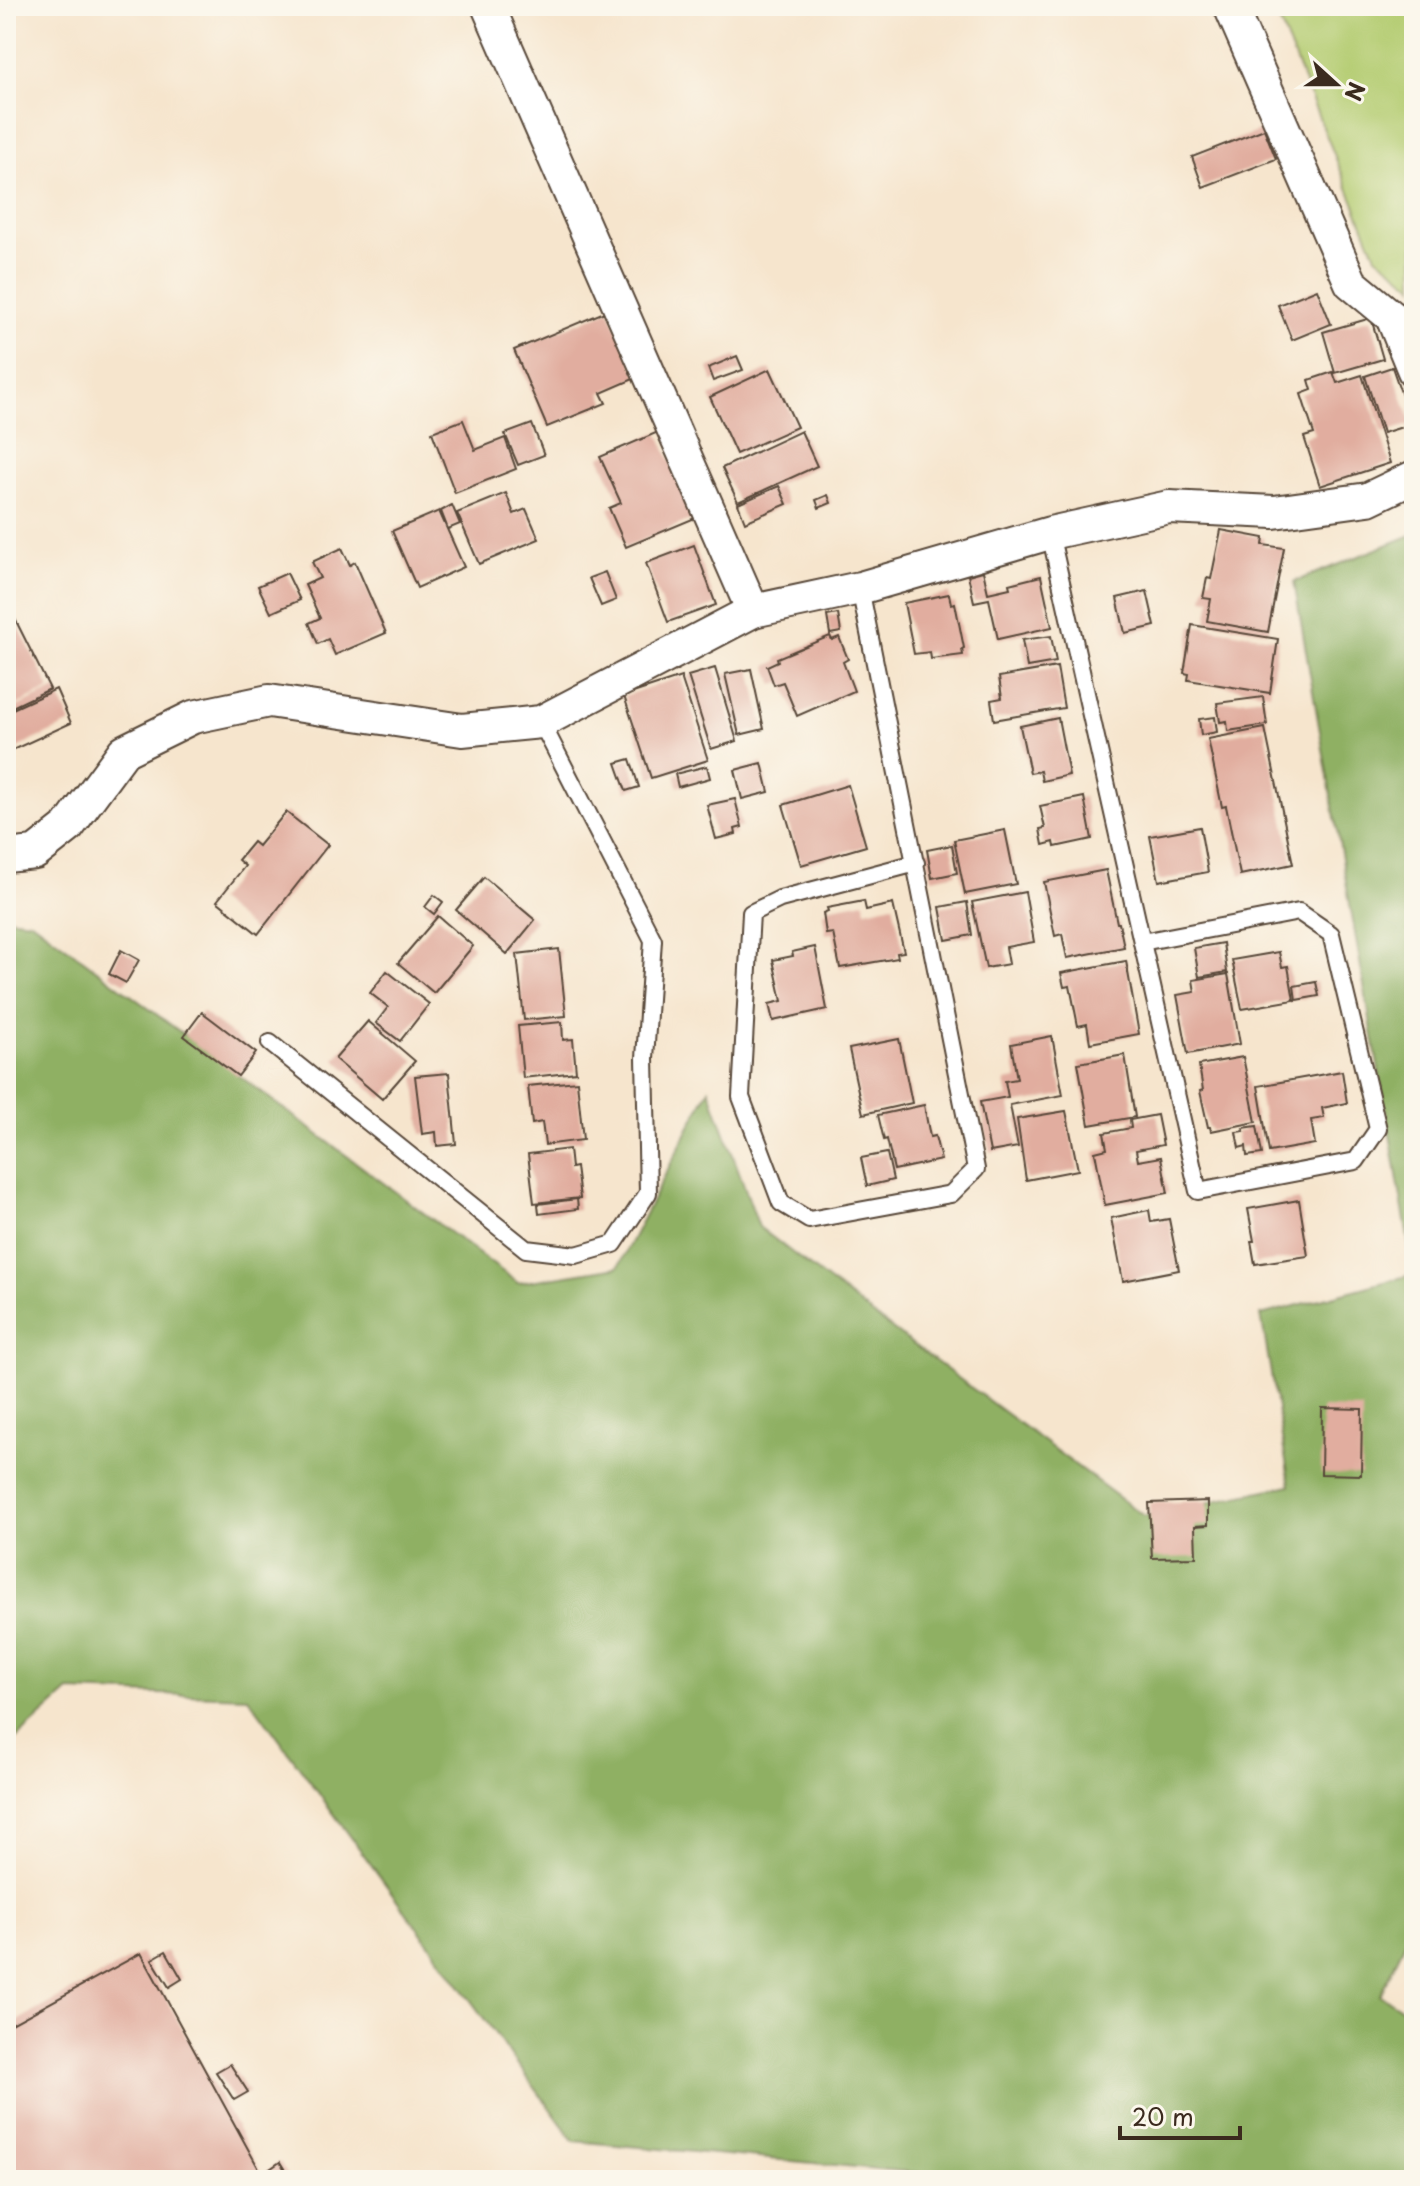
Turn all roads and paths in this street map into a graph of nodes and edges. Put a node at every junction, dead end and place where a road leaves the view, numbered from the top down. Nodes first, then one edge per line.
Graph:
1 (488, 6) edge
2 (1230, 6) edge
3 (1414, 371) edge
4 (1414, 477) edge
5 (1050, 533) junction
6 (860, 588) junction
7 (753, 611) junction
8 (541, 722) junction
9 (6, 856) edge
10 (916, 863) junction
11 (1142, 942) junction
12 (270, 1043) dead end

1 - 7 street
2 - 3 street
4 - 5 street
5 - 6 street
5 - 11 lane
6 - 7 street
6 - 10 lane
7 - 8 street
8 - 9 street
8 - 12 lane
10 - 10 lane
11 - 11 lane

